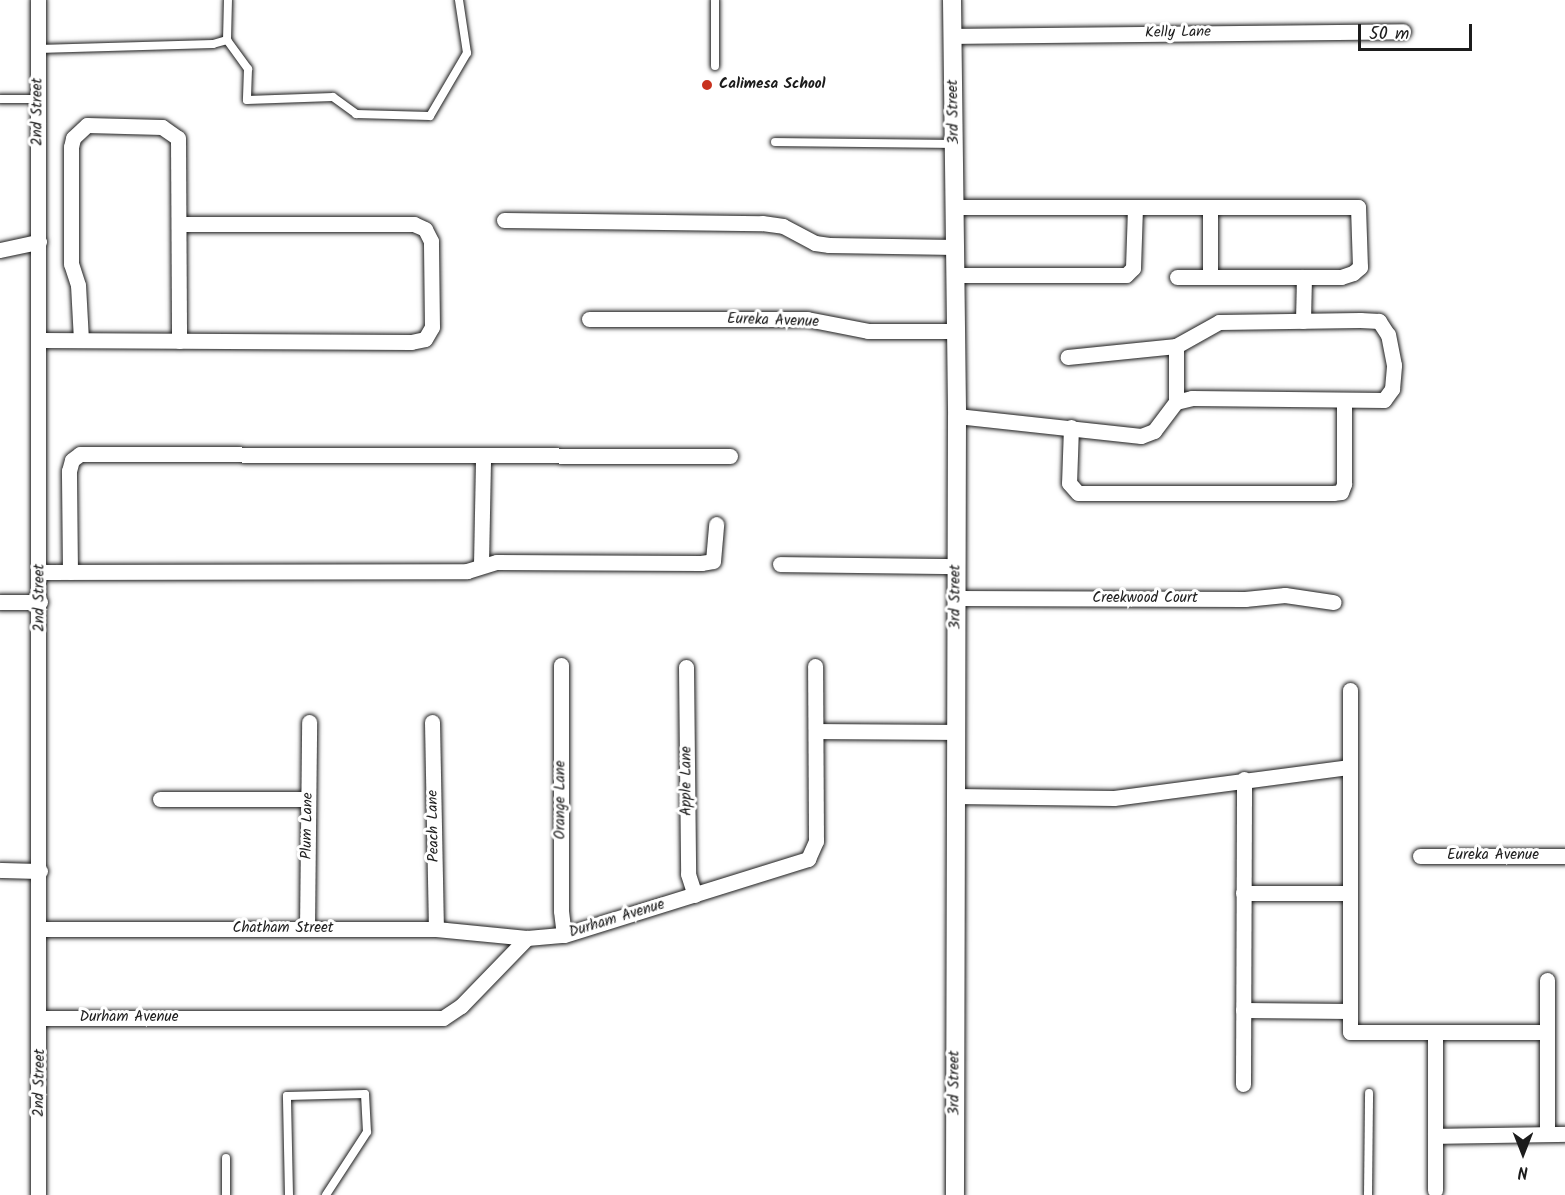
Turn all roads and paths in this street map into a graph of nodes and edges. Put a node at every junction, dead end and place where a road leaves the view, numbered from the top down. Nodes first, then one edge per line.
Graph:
1 (38, 0) edge
2 (228, 0) edge
3 (459, 0) edge
4 (715, 0) edge
5 (952, 0) edge
6 (1403, 31) dead end
7 (952, 36) junction
8 (227, 40) junction
9 (38, 49) junction
10 (715, 66) dead end
11 (0, 99) edge
12 (38, 99) junction
13 (775, 142) dead end
14 (955, 144) junction
15 (955, 207) junction
16 (1210, 207) junction
17 (1135, 208) junction
18 (504, 220) dead end
19 (181, 224) junction
20 (39, 242) junction
21 (955, 247) junction
22 (0, 250) edge
23 (955, 275) junction
24 (1304, 277) junction
25 (1177, 278) dead end
26 (1210, 278) junction
27 (589, 319) dead end
28 (1303, 321) junction
29 (956, 331) junction
30 (40, 340) junction
31 (81, 340) junction
32 (179, 341) junction
33 (1176, 346) junction
34 (1068, 357) dead end
35 (1344, 400) junction
36 (1176, 402) junction
37 (957, 416) junction
38 (1071, 427) junction
39 (483, 456) junction
40 (730, 456) dead end
41 (716, 524) dead end
42 (780, 564) dead end
43 (481, 565) junction
44 (956, 566) junction
45 (40, 572) junction
46 (70, 572) junction
47 (956, 598) junction
48 (0, 602) edge
49 (40, 602) junction
50 (1333, 602) dead end
51 (561, 665) dead end
52 (815, 666) dead end
53 (686, 667) dead end
54 (1350, 690) dead end
55 (309, 722) dead end
56 (432, 722) dead end
57 (817, 731) junction
58 (955, 732) junction
59 (1350, 767) junction
60 (1244, 779) junction
61 (955, 796) junction
62 (160, 799) dead end
63 (308, 799) junction
64 (1420, 856) dead end
65 (1565, 856) edge
66 (0, 870) edge
67 (40, 871) junction
68 (1244, 893) junction
69 (1350, 893) junction
70 (695, 895) junction
71 (40, 929) junction
72 (307, 929) junction
73 (436, 929) junction
74 (564, 935) junction
75 (526, 938) junction
76 (1547, 980) dead end
77 (1243, 1010) junction
78 (1350, 1011) junction
79 (40, 1018) junction
80 (1435, 1032) junction
81 (1547, 1032) junction
82 (1243, 1084) dead end
83 (1369, 1094) dead end
84 (1547, 1134) junction
85 (1565, 1134) edge
86 (1435, 1136) junction
87 (226, 1158) dead end
88 (1435, 1190) dead end
89 (38, 1195) edge
90 (226, 1195) edge
91 (289, 1195) edge
92 (326, 1195) edge
93 (955, 1195) edge
94 (1368, 1195) edge

1 - 9 street, 2nd Street
2 - 8 lane
3 - 8 lane
4 - 10 lane
5 - 7 street, 3rd Street
6 - 7 street, Kelly Lane
7 - 14 street, 3rd Street
8 - 9 lane
9 - 12 street, 2nd Street
11 - 12 lane
12 - 20 street, 2nd Street
13 - 14 lane
14 - 15 street, 3rd Street
15 - 17 street
15 - 21 street, 3rd Street
16 - 17 street
16 - 24 street
16 - 26 street
17 - 23 street
18 - 21 street
19 - 31 street
19 - 32 street
19 - 32 street
20 - 22 street
20 - 30 street, 2nd Street
21 - 23 street, 3rd Street
23 - 29 street, 3rd Street
24 - 26 street
24 - 28 street
25 - 26 street
27 - 29 street, Eureka Avenue
28 - 33 street
28 - 35 street
29 - 37 street, 3rd Street
30 - 31 street
30 - 45 street, 2nd Street
31 - 32 street
33 - 34 street
33 - 36 street
35 - 36 street
35 - 38 street
36 - 38 street
37 - 38 street
37 - 44 street, 3rd Street
39 - 40 street
39 - 43 street
39 - 46 street
41 - 43 street
42 - 44 street
43 - 46 street
44 - 47 street, 3rd Street
45 - 46 street
45 - 49 street, 2nd Street
47 - 50 street, Creekwood Court
47 - 58 street, 3rd Street
48 - 49 street
49 - 67 street, 2nd Street
51 - 74 street, Orange Lane
52 - 57 street, Durham Avenue
53 - 70 street, Apple Lane
54 - 59 street
55 - 63 street, Plum Lane
56 - 73 street, Peach Lane
57 - 58 street
57 - 70 street, Durham Avenue
58 - 61 street, 3rd Street
59 - 60 street
59 - 69 street
60 - 61 street
60 - 68 street
61 - 93 street, 3rd Street
62 - 63 street
63 - 72 street, Plum Lane
64 - 65 street, Eureka Avenue
66 - 67 street
67 - 71 street, 2nd Street
68 - 69 street
68 - 77 street
69 - 78 street
70 - 74 street, Durham Avenue
71 - 72 street, Chatham Street
71 - 79 street, 2nd Street
72 - 73 street, Chatham Street
73 - 75 street, Chatham Street
74 - 75 street, Durham Avenue
75 - 79 street, Durham Avenue
76 - 81 street
77 - 78 street
77 - 82 street
78 - 80 street
79 - 89 street, 2nd Street
80 - 81 street
80 - 86 street
81 - 84 street
83 - 94 lane
84 - 85 street
84 - 86 street
86 - 88 street
87 - 90 lane
91 - 92 lane

